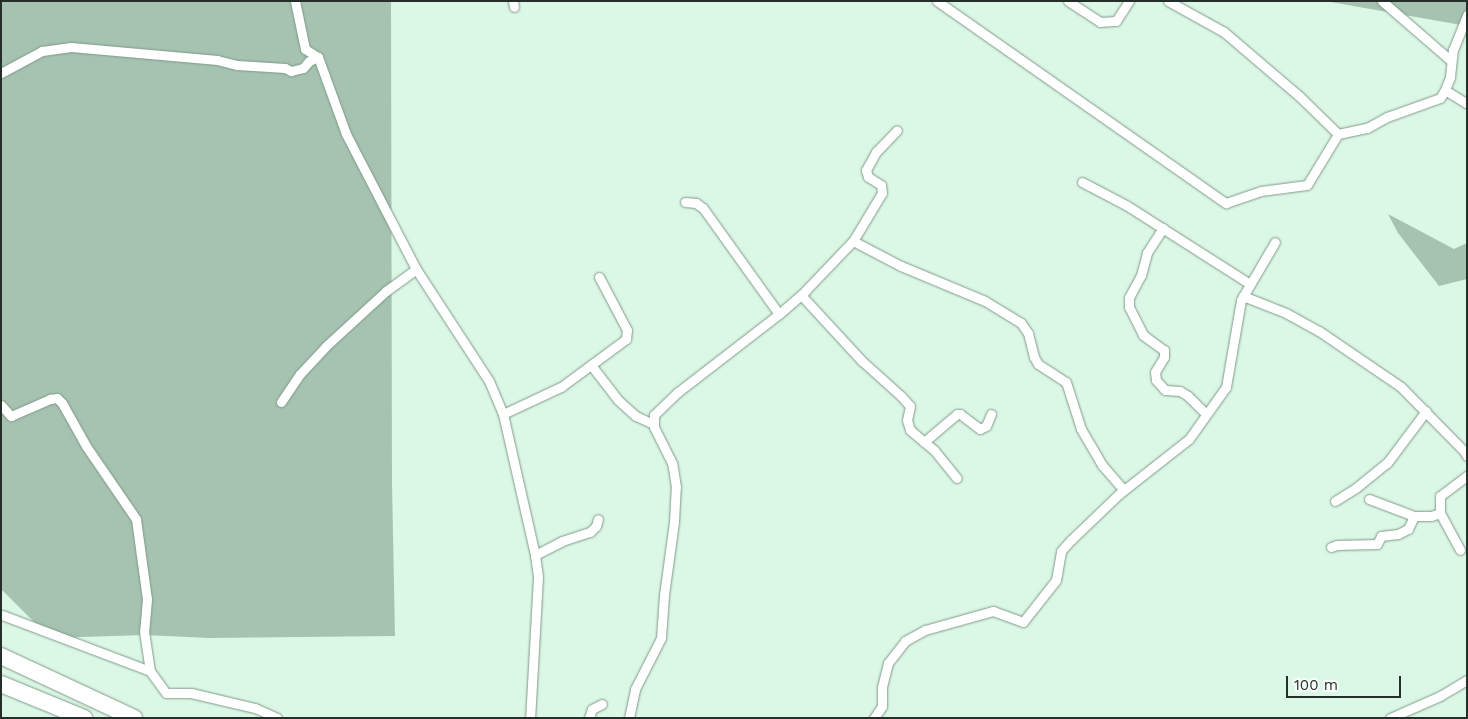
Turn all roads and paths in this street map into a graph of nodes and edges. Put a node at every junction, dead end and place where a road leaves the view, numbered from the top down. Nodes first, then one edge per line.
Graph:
1 (295, 1) edge
2 (937, 1) edge
3 (1068, 1) edge
4 (1129, 1) edge
5 (1168, 1) edge
6 (1382, 1) edge
7 (1467, 15) edge
8 (318, 57) junction
9 (1450, 60) junction
10 (1, 73) edge
11 (1445, 90) junction
12 (1467, 104) edge
13 (897, 130) dead end
14 (1338, 134) junction
15 (1082, 182) dead end
16 (685, 202) dead end
17 (1163, 228) junction
18 (853, 241) junction
19 (1275, 242) dead end
20 (416, 269) junction
21 (599, 277) dead end
22 (1250, 284) junction
23 (801, 295) junction
24 (1243, 296) junction
25 (779, 314) junction
26 (591, 365) junction
27 (281, 402) dead end
28 (1, 405) edge
29 (1426, 411) junction
30 (503, 414) junction
31 (991, 414) dead end
32 (1206, 414) junction
33 (11, 416) junction
34 (1, 417) edge
35 (653, 424) junction
36 (924, 442) junction
37 (1467, 456) edge
38 (1467, 476) edge
39 (957, 478) dead end
40 (1124, 490) junction
41 (1369, 500) dead end
42 (1335, 501) dead end
43 (1440, 514) junction
44 (1414, 516) junction
45 (598, 519) dead end
46 (1331, 547) dead end
47 (1460, 550) dead end
48 (535, 555) junction
49 (2, 616) edge
50 (1, 656) edge
51 (1, 664) edge
52 (150, 671) junction
53 (1467, 680) edge
54 (3, 684) edge
55 (602, 704) dead end
56 (84, 718) edge
57 (134, 718) edge
58 (277, 718) edge
59 (530, 718) edge
60 (589, 718) edge
61 (629, 718) edge
62 (874, 718) edge
63 (1390, 718) edge

1 - 8 street
2 - 14 street
3 - 4 street
5 - 14 street
6 - 9 street
7 - 9 street
8 - 10 street
8 - 20 street
9 - 11 street
11 - 12 street
11 - 14 street
13 - 18 street
15 - 17 street
16 - 25 street
17 - 22 street
17 - 32 street
18 - 23 street
18 - 40 street
19 - 22 street
20 - 27 street
20 - 30 street
21 - 26 street
22 - 24 street
23 - 25 street
23 - 36 street
24 - 29 street
24 - 32 street
25 - 35 street
26 - 30 street
26 - 35 street
28 - 33 street
29 - 37 street
29 - 42 street
30 - 48 street
31 - 36 street
32 - 40 street
33 - 34 street
33 - 52 street
35 - 61 street
36 - 39 street
38 - 43 street
40 - 62 street
41 - 44 street
43 - 44 street
43 - 47 street
44 - 46 street
45 - 48 street
48 - 59 street
49 - 52 street
50 - 57 highway
51 - 57 highway
52 - 58 street
53 - 63 street
54 - 56 highway
55 - 60 street

